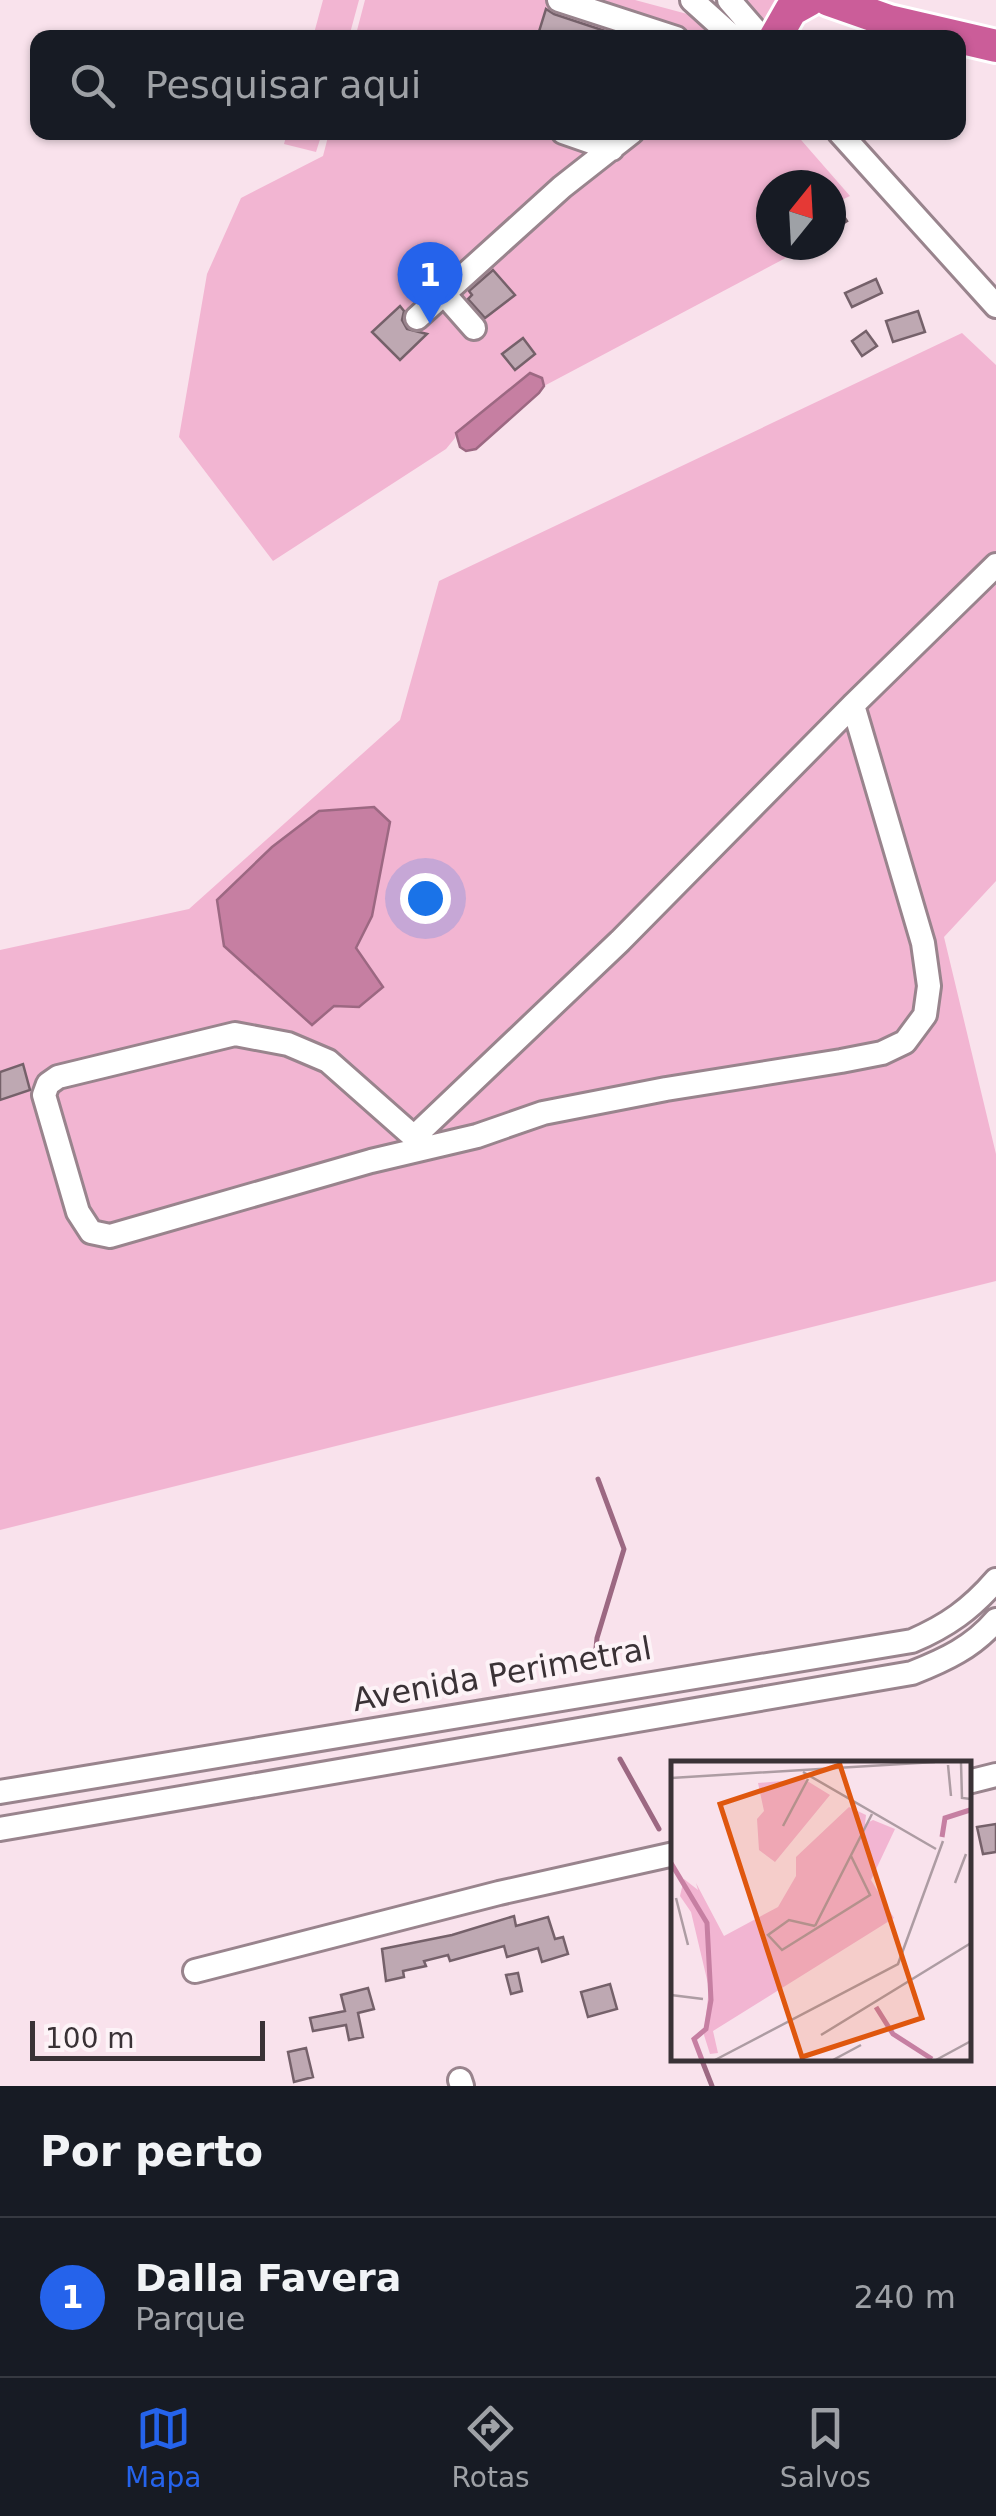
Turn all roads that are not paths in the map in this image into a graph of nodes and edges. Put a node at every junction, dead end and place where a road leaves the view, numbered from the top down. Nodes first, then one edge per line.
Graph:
1 (559, 0) edge
2 (692, 0) edge
3 (728, 0) edge
4 (809, 0) edge
5 (829, 0) edge
6 (887, 0) edge
7 (651, 30) edge
8 (717, 30) edge
9 (755, 30) edge
10 (780, 30) edge
11 (930, 30) edge
12 (945, 30) edge
13 (966, 38) edge
14 (996, 46) edge
15 (586, 140) edge
16 (623, 140) edge
17 (846, 140) edge
18 (612, 149) junction
19 (444, 294) junction
20 (996, 306) edge
21 (417, 318) dead end
22 (474, 328) dead end
23 (996, 566) edge
24 (852, 705) junction
25 (421, 1143) junction
26 (996, 1580) edge
27 (996, 1620) edge
28 (996, 1775) edge
29 (971, 1781) edge
30 (0, 1792) edge
31 (0, 1828) edge
32 (671, 1855) edge
33 (194, 1972) dead end

1 - 7 street
2 - 8 street
3 - 9 street
4 - 10 highway
5 - 11 highway
6 - 12 highway
13 - 14 highway
15 - 18 street
16 - 18 street
17 - 20 street
18 - 19 street
19 - 21 street
19 - 22 street
23 - 24 street
24 - 25 street
24 - 25 street
25 - 25 street
26 - 30 street, Avenida Perimetral
27 - 31 street, Avenida Perimetral
28 - 29 street
32 - 33 street

